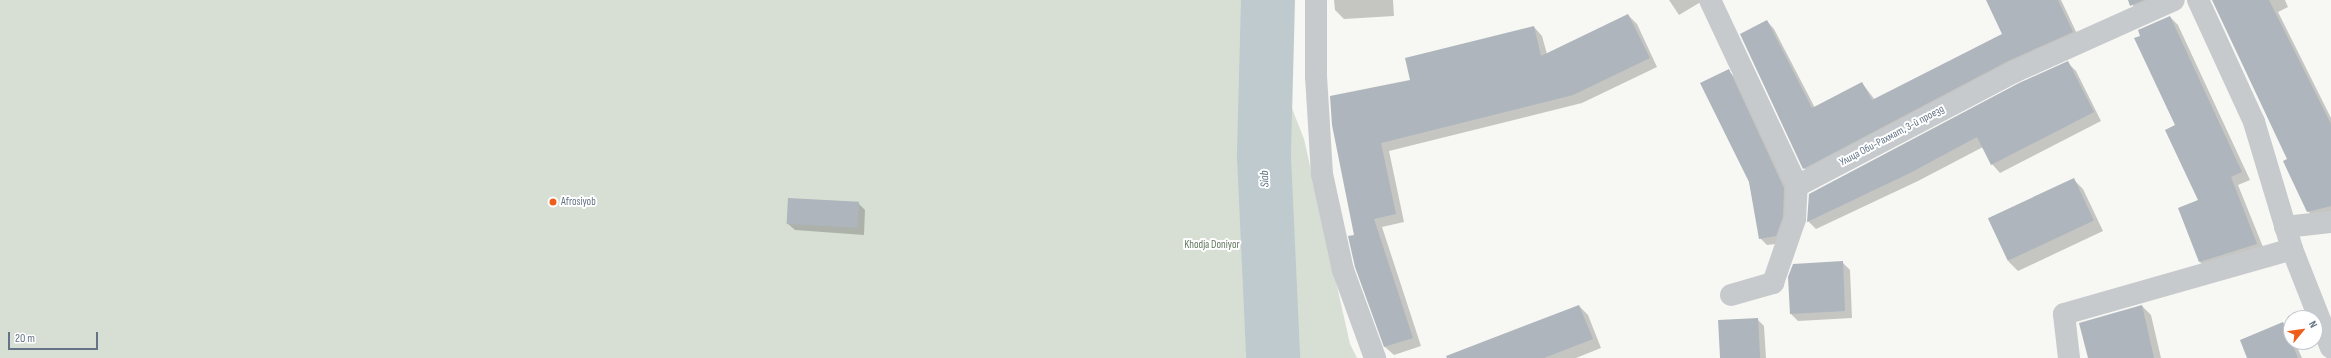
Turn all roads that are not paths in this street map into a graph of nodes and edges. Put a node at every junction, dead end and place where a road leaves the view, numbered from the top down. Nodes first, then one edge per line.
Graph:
1 (1316, 0) edge
2 (1710, 0) edge
3 (2174, 0) edge
4 (2198, 0) edge
5 (1797, 186) junction
6 (2331, 222) edge
7 (2285, 227) junction
8 (2292, 249) junction
9 (1731, 294) dead end
10 (2331, 348) edge
11 (1376, 358) edge
12 (2069, 358) edge

1 - 11 street
2 - 5 street
3 - 5 street, Улица Оби-Рахмат, 3-й проезд
4 - 7 street
5 - 9 street
6 - 7 street
7 - 8 street
8 - 10 street
8 - 12 street

